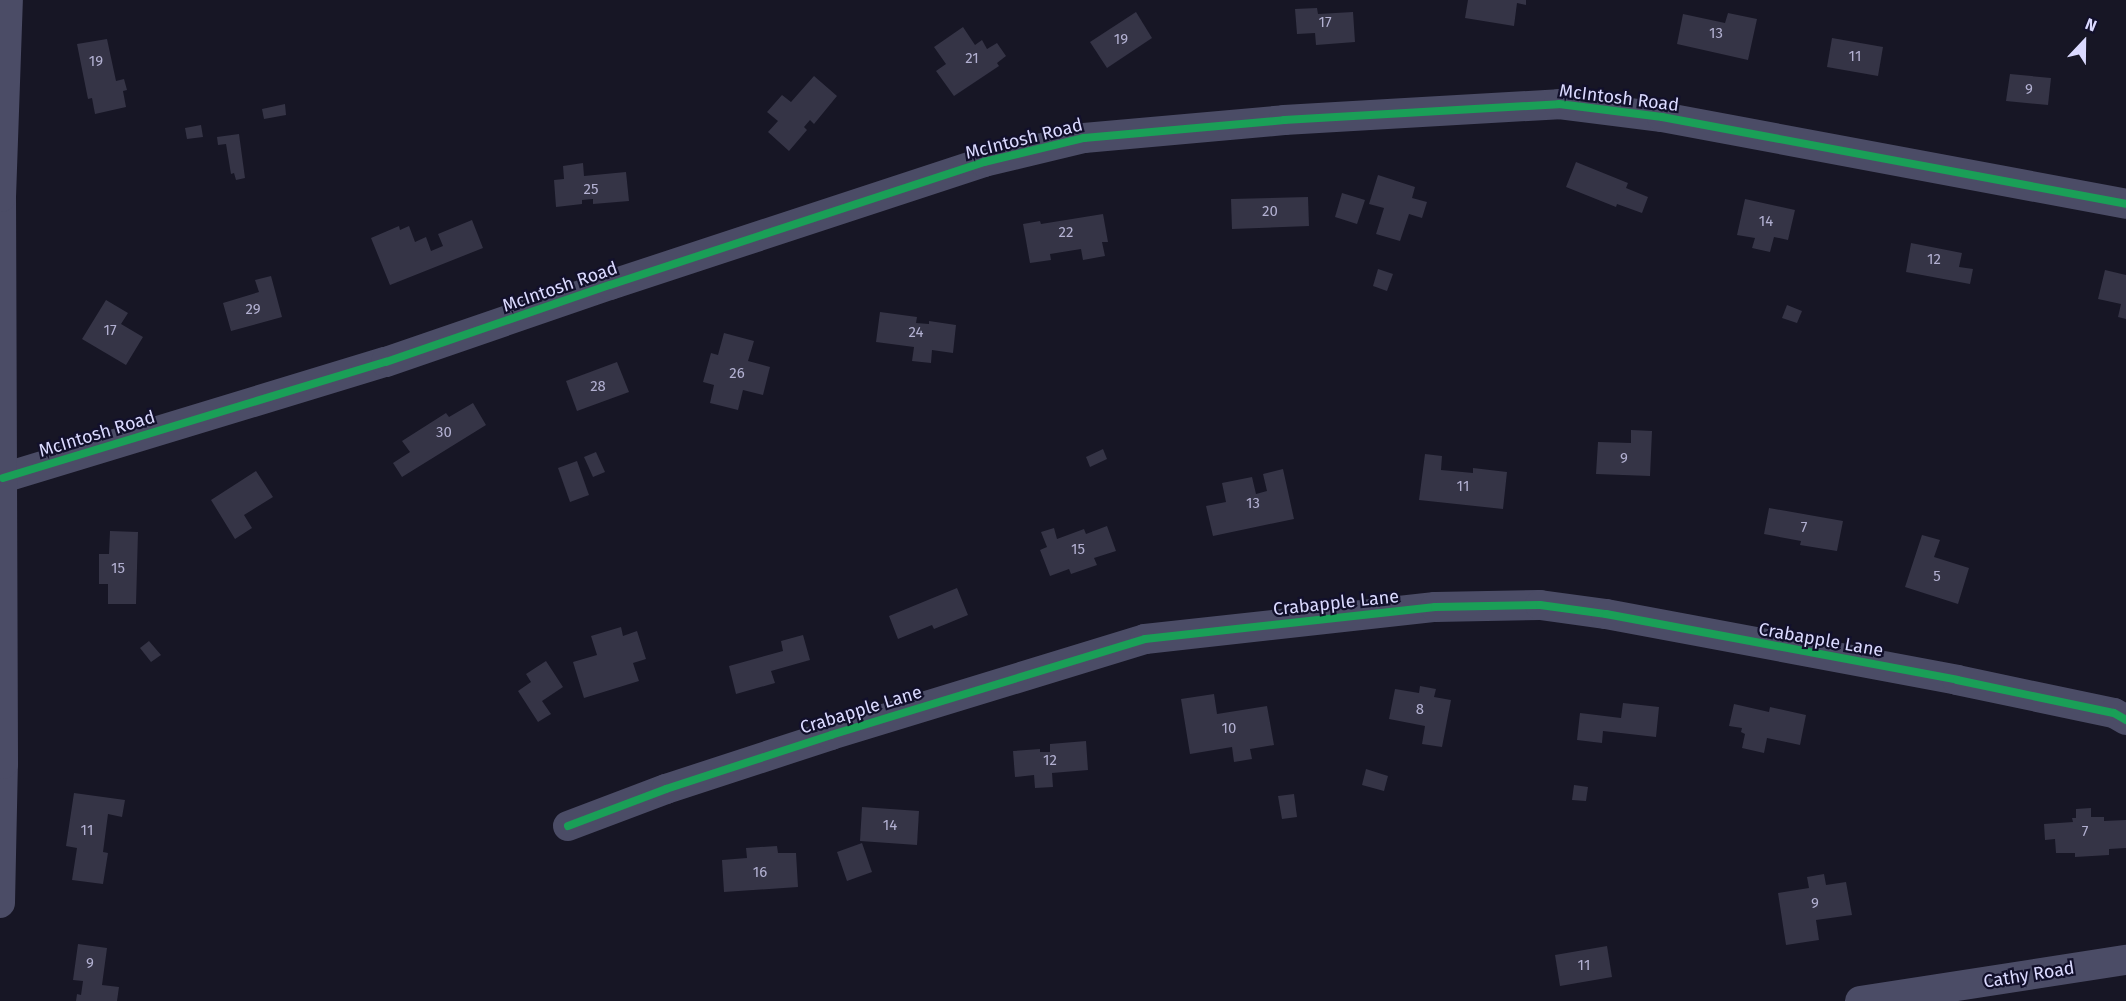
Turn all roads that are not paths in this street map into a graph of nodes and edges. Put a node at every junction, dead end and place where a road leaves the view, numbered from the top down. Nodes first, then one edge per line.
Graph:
1 (8, 0) edge
2 (2126, 204) edge
3 (3, 478) junction
4 (2126, 720) edge
5 (568, 826) dead end
6 (0, 903) edge
7 (2126, 960) edge
8 (1860, 1001) edge

1 - 3 street
2 - 3 street, McIntosh Road
3 - 6 street
4 - 5 street, Crabapple Lane
7 - 8 street, Cathy Road

